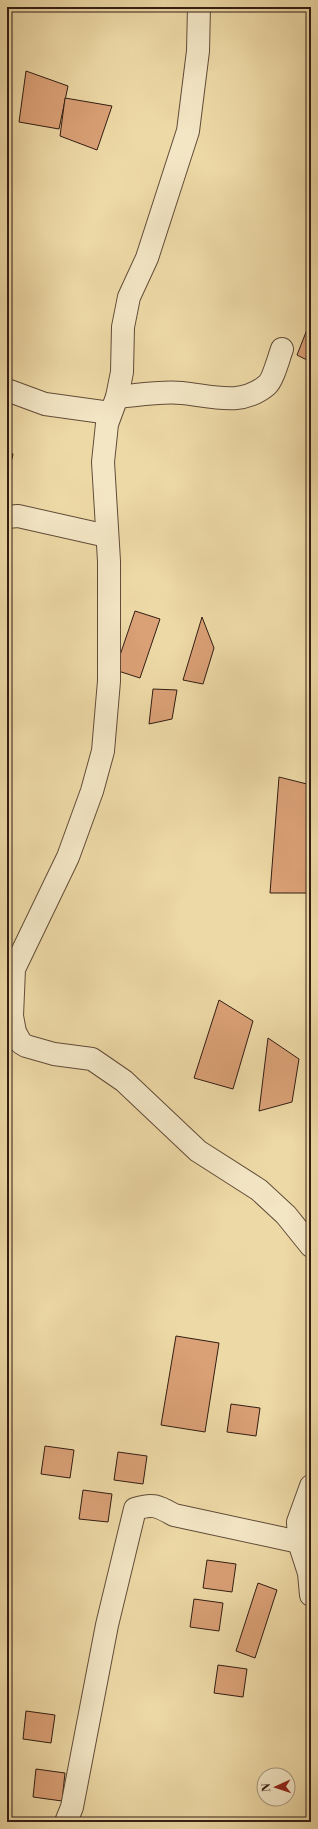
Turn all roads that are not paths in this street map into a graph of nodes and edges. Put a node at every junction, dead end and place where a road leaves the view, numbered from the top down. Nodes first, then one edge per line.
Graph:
1 (199, 7) edge
2 (282, 349) dead end
3 (7, 390) edge
4 (114, 406) junction
5 (7, 517) edge
6 (107, 536) junction
7 (311, 1246) edge
8 (311, 1486) edge
9 (299, 1542) junction
10 (311, 1594) edge
11 (66, 1822) edge

1 - 4 street
2 - 4 street
3 - 4 street
4 - 6 street
5 - 6 street
6 - 7 street
8 - 9 street
9 - 10 street
9 - 11 street

